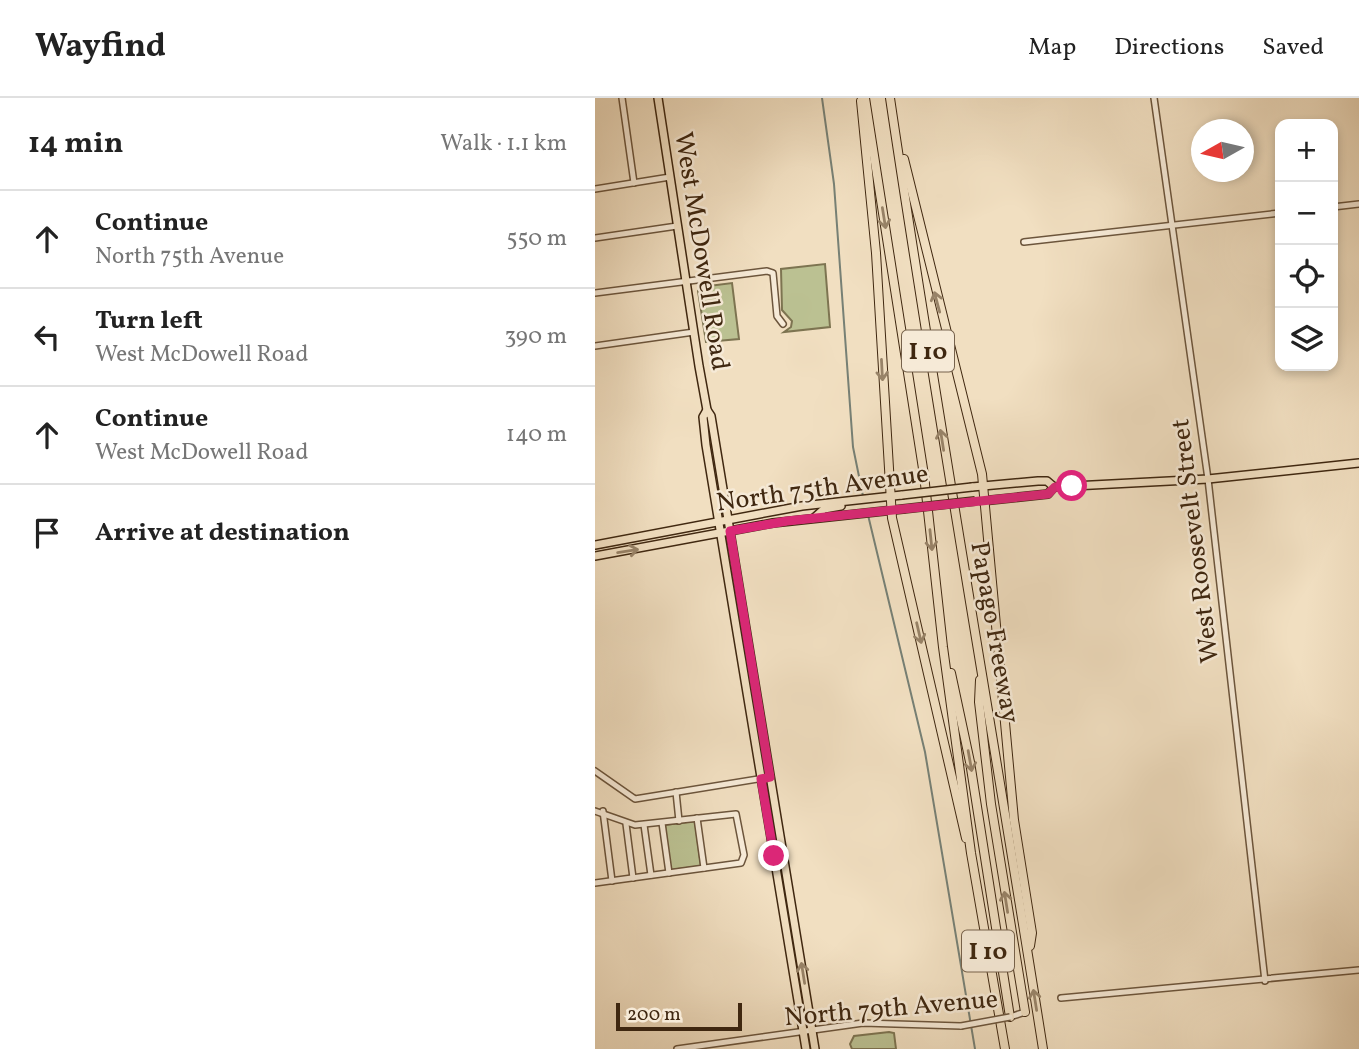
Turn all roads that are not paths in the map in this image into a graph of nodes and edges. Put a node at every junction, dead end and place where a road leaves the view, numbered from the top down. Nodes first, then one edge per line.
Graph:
1 (621, 98) edge
2 (658, 98) edge
3 (863, 98) edge
4 (890, 98) edge
5 (1154, 98) edge
6 (670, 177) junction
7 (634, 183) junction
8 (595, 189) edge
9 (1359, 204) edge
10 (1338, 206) edge
11 (1275, 214) edge
12 (1172, 225) junction
13 (677, 226) junction
14 (595, 238) edge
15 (1024, 242) dead end
16 (685, 280) junction
17 (595, 293) edge
18 (783, 324) dead end
19 (694, 332) junction
20 (595, 346) edge
21 (706, 410) junction
22 (1359, 463) edge
23 (1207, 479) junction
24 (984, 487) junction
25 (1055, 487) junction
26 (890, 496) junction
27 (855, 500) junction
28 (986, 500) junction
29 (891, 510) junction
30 (814, 518) junction
31 (728, 519) junction
32 (718, 522) junction
33 (730, 531) junction
34 (720, 533) junction
35 (595, 545) edge
36 (595, 556) edge
37 (943, 647) junction
38 (981, 665) junction
39 (595, 771) edge
40 (770, 777) junction
41 (761, 779) junction
42 (676, 792) junction
43 (595, 811) edge
44 (603, 811) junction
45 (697, 818) junction
46 (679, 821) junction
47 (662, 823) junction
48 (626, 824) junction
49 (643, 825) junction
50 (971, 853) junction
51 (704, 868) junction
52 (669, 873) junction
53 (651, 876) junction
54 (633, 878) junction
55 (612, 881) junction
56 (788, 881) junction
57 (778, 882) junction
58 (595, 883) edge
59 (782, 906) junction
60 (798, 943) junction
61 (1028, 952) junction
62 (1359, 970) edge
63 (1265, 981) junction
64 (1061, 998) dead end
65 (1025, 1012) joint
66 (1010, 1017) junction
67 (812, 1031) junction
68 (803, 1032) junction
69 (681, 1049) edge
70 (806, 1049) edge
71 (815, 1049) edge
72 (1005, 1049) edge
73 (1043, 1049) edge

1 - 7 street
2 - 6 main road, West McDowell Road
3 -> 26 highway
3 -> 37 highway, Papago Freeway / I 10
24 -> 4 highway
38 -> 4 highway, Papago Freeway / I 10
5 - 12 street, West Roosevelt Street
6 - 7 street
6 - 13 main road, West McDowell Road
7 - 8 street
9 - 10 street
11 - 12 street
12 - 15 street
12 - 23 street, West Roosevelt Street
13 - 14 street
13 - 16 main road, West McDowell Road
16 - 17 street
16 - 18 street
16 - 19 main road, West McDowell Road
19 - 20 street
19 - 21 main road, West McDowell Road
21 - 31 main road, West McDowell Road
21 - 32 main road, West McDowell Road
22 - 23 main road, North 75th Avenue
23 - 25 main road, North 75th Avenue
23 - 63 street, West Roosevelt Street
24 - 25 main road, North 75th Avenue
24 - 26 main road, North 75th Avenue, bridge
24 - 28 highway
25 - 28 main road, North 75th Avenue
26 - 27 main road, North 75th Avenue
26 - 29 highway
27 - 30 main road
27 - 31 main road, North 75th Avenue
28 - 29 main road, North 75th Avenue, bridge
28 - 61 highway
29 - 30 main road, North 75th Avenue
29 -> 50 highway
30 - 33 main road, North 75th Avenue
31 - 32 main road, North 75th Avenue
31 - 33 main road, West McDowell Road
32 - 34 main road, West McDowell Road
32 - 35 main road, North 75th Avenue
33 - 34 main road, North 75th Avenue
33 - 40 main road, West McDowell Road
36 -> 34 main road, North 75th Avenue
34 - 41 main road, West McDowell Road
37 - 50 highway, Papago Freeway / I 10
37 -> 66 highway
38 - 61 highway, Papago Freeway / I 10
65 -> 38 highway
39 - 42 street
40 - 41 street
40 - 56 main road, West McDowell Road
41 - 42 street
41 - 57 main road, West McDowell Road
42 - 46 street
43 - 44 street
44 - 48 street
44 - 55 street
45 - 46 street
45 - 51 street
45 - 51 street
46 - 47 street
47 - 49 street
47 - 52 street
48 - 49 street
48 - 54 street
49 - 53 street
50 - 72 highway, Papago Freeway / I 10
51 - 52 street
52 - 53 street
53 - 54 street
54 - 55 street
55 - 58 street
56 - 57 main road
56 - 60 main road, West McDowell Road
57 - 59 main road, West McDowell Road
59 - 60 main road
59 - 68 main road, West McDowell Road
67 -> 60 main road, West McDowell Road
73 -> 61 highway, Papago Freeway / I 10
62 - 63 street
63 - 64 street
65 - 66 street, North 79th Avenue
66 - 67 street, North 79th Avenue, bridge
67 - 68 street, North 79th Avenue
67 - 71 main road, West McDowell Road
68 - 69 street, North 79th Avenue
68 - 70 main road, West McDowell Road

